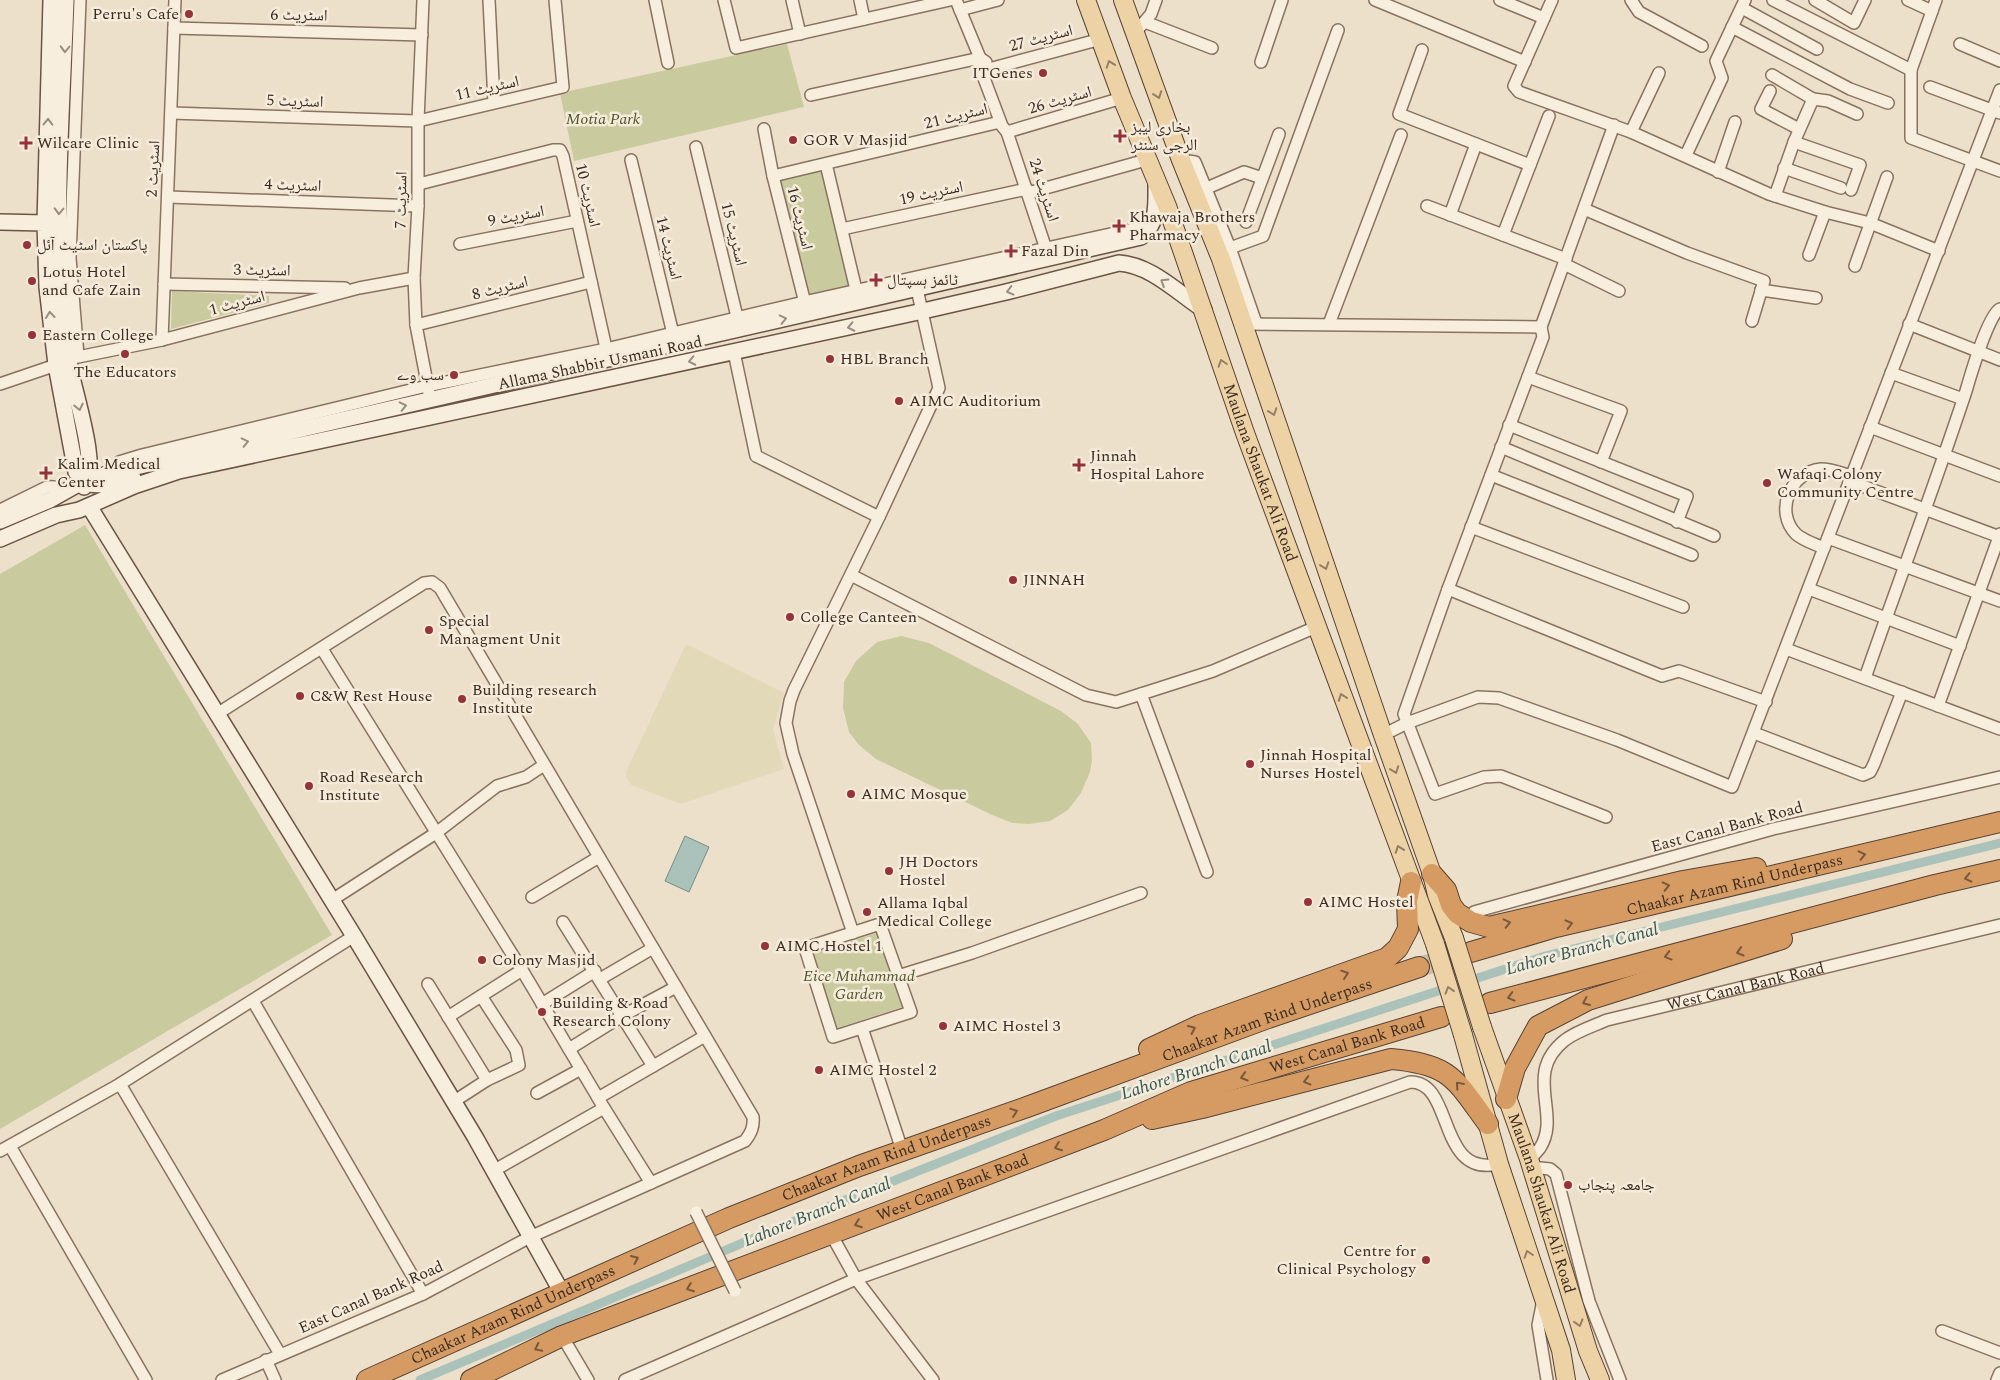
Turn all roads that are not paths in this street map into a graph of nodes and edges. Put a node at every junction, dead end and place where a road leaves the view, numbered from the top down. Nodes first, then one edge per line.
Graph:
1 (51, 0) edge
2 (66, 0) edge
3 (80, 0) edge
4 (175, 0) edge
5 (423, 0) edge
6 (489, 0) edge
7 (555, 0) edge
8 (654, 0) edge
9 (724, 0) edge
10 (792, 0) edge
11 (860, 0) edge
12 (950, 0) edge
13 (998, 0) edge
14 (1086, 0) edge
15 (1124, 0) edge
16 (1156, 0) edge
17 (1282, 0) edge
18 (1375, 0) edge
19 (1500, 0) edge
20 (1552, 0) edge
21 (1631, 0) edge
22 (1774, 0) edge
23 (1815, 0) edge
24 (1865, 0) edge
25 (1908, 0) edge
26 (1744, 4) edge
27 (958, 5) edge
28 (1934, 6) edge
29 (1544, 18) junction
30 (864, 19) junction
31 (1140, 26) junction
32 (1732, 27) junction
33 (174, 28) junction
34 (1338, 30) dead end
35 (800, 34) junction
36 (422, 35) junction
37 (1101, 39) junction
38 (1960, 44) dead end
39 (1702, 46) dead end
40 (1212, 48) dead end
41 (1817, 49) dead end
42 (1422, 50) dead end
43 (980, 58) junction
44 (2000, 61) edge
45 (1261, 62) dead end
46 (1525, 62) junction
47 (668, 63) dead end
48 (989, 69) junction
49 (1911, 70) junction
50 (1659, 73) dead end
51 (1772, 75) dead end
52 (1840, 84) junction
53 (1930, 87) dead end
54 (2000, 90) edge
55 (1770, 91) dead end
56 (811, 95) dead end
57 (1122, 98) junction
58 (1813, 99) junction
59 (1828, 101) junction
60 (494, 102) junction
61 (1888, 103) dead end
62 (1996, 112) edge
63 (171, 113) junction
64 (1857, 114) dead end
65 (1549, 116) dead end
66 (418, 120) junction
67 (1000, 122) junction
68 (1735, 122) dead end
69 (1614, 125) junction
70 (764, 129) dead end
71 (1799, 129) junction
72 (1007, 132) junction
73 (1631, 132) junction
74 (1278, 134) dead end
75 (1401, 135) dead end
76 (1794, 142) junction
77 (1476, 144) junction
78 (696, 147) dead end
79 (1686, 155) junction
80 (631, 160) dead end
81 (1146, 160) junction
82 (1181, 160) junction
83 (1973, 161) junction
84 (826, 164) junction
85 (1530, 165) junction
86 (1784, 168) junction
87 (2000, 171) edge
88 (1718, 172) junction
89 (773, 176) junction
90 (1887, 177) dead end
91 (1262, 178) junction
92 (419, 184) junction
93 (1156, 184) junction
94 (1207, 188) junction
95 (1027, 191) junction
96 (1775, 196) junction
97 (168, 197) junction
98 (418, 206) junction
99 (1427, 206) dead end
100 (1584, 209) junction
101 (1825, 212) junction
102 (1450, 215) junction
103 (577, 221) junction
104 (0, 222) edge
105 (1246, 222) dead end
106 (45, 223) junction
107 (1870, 223) junction
108 (842, 229) junction
109 (1503, 235) junction
110 (460, 244) dead end
111 (1230, 248) junction
112 (1939, 251) junction
113 (1047, 254) junction
114 (1809, 255) dead end
115 (1565, 262) junction
116 (1855, 266) dead end
117 (414, 278) junction
118 (591, 282) junction
119 (164, 284) junction
120 (359, 288) junction
121 (917, 289) junction
122 (1762, 290) junction
123 (1619, 291) dead end
124 (858, 296) junction
125 (1816, 298) dead end
126 (806, 308) junction
127 (2000, 308) edge
128 (1204, 310) junction
129 (923, 311) junction
130 (1752, 321) dead end
131 (739, 324) junction
132 (1250, 324) junction
133 (1329, 324) junction
134 (1910, 324) junction
135 (416, 325) junction
136 (1541, 327) junction
137 (674, 339) junction
138 (162, 340) junction
139 (734, 352) junction
140 (1978, 352) junction
141 (607, 354) junction
142 (67, 360) junction
143 (2000, 360) edge
144 (1891, 373) junction
145 (1528, 377) junction
146 (0, 384) edge
147 (429, 393) junction
148 (1963, 399) junction
149 (1509, 425) junction
150 (1870, 427) junction
151 (1501, 447) junction
152 (1944, 455) junction
153 (1601, 462) junction
154 (179, 471) junction
155 (1491, 475) junction
156 (2000, 476) edge
157 (1850, 479) junction
158 (85, 482) junction
159 (61, 494) junction
160 (89, 506) junction
161 (1925, 508) junction
162 (0, 510) edge
163 (56, 515) junction
164 (879, 517) junction
165 (0, 521) edge
166 (1677, 522) junction
167 (1471, 527) junction
168 (1714, 536) dead end
169 (2000, 536) edge
170 (0, 538) edge
171 (1826, 543) junction
172 (1692, 555) dead end
173 (1904, 567) junction
174 (851, 575) junction
175 (1448, 589) junction
176 (1808, 589) junction
177 (1978, 593) junction
178 (2000, 601) edge
179 (1683, 607) dead end
180 (1342, 617) junction
181 (1886, 618) junction
182 (1316, 626) junction
183 (1960, 646) junction
184 (322, 649) junction
185 (1786, 649) junction
186 (1865, 678) junction
187 (1902, 692) junction
188 (1141, 694) junction
189 (1766, 702) junction
190 (1938, 706) junction
191 (217, 714) junction
192 (1407, 723) junction
193 (2000, 729) edge
194 (1754, 733) junction
195 (1383, 735) junction
196 (544, 765) junction
197 (2000, 777) edge
198 (1606, 817) dead end
199 (2000, 822) edge
200 (436, 833) junction
201 (599, 857) junction
202 (2000, 870) edge
203 (1797, 871) junction
204 (1207, 872) dead end
205 (1432, 874) junction
206 (1411, 882) junction
207 (1935, 885) junction
208 (1141, 893) dead end
209 (532, 897) dead end
210 (332, 900) junction
211 (563, 922) dead end
212 (1471, 922) junction
213 (2000, 925) edge
214 (852, 933) junction
215 (354, 936) junction
216 (653, 948) junction
217 (1471, 952) tunnel mouth
218 (1419, 967) tunnel mouth
219 (522, 970) junction
220 (597, 975) junction
221 (898, 976) junction
222 (428, 984) dead end
223 (676, 987) junction
224 (481, 996) junction
225 (253, 1001) junction
226 (1490, 1003) dead end
227 (542, 1004) junction
228 (622, 1016) junction
229 (448, 1017) junction
230 (1441, 1017) dead end
231 (862, 1028) junction
232 (705, 1036) junction
233 (569, 1049) junction
234 (653, 1066) junction
235 (581, 1069) junction
236 (1121, 1072) junction
237 (487, 1080) junction
238 (120, 1084) junction
239 (537, 1093) dead end
240 (1506, 1099) junction
241 (453, 1102) junction
242 (601, 1103) junction
243 (1488, 1124) junction
244 (1104, 1130) junction
245 (5, 1149) edge
246 (902, 1150) junction
247 (1530, 1163) junction
248 (1499, 1164) junction
249 (494, 1171) junction
250 (651, 1183) junction
251 (696, 1212) dead end
252 (831, 1234) junction
253 (530, 1237) junction
254 (856, 1279) junction
255 (735, 1291) dead end
256 (561, 1292) junction
257 (423, 1294) junction
258 (1543, 1300) junction
259 (1942, 1332) dead end
260 (562, 1336) junction
261 (2000, 1353) edge
262 (280, 1354) junction
263 (1563, 1359) junction
264 (266, 1360) junction
265 (2000, 1373) edge
266 (146, 1380) edge
267 (222, 1380) edge
268 (275, 1380) edge
269 (367, 1380) edge
270 (471, 1380) edge
271 (588, 1380) edge
272 (625, 1380) edge
273 (933, 1380) edge
274 (1547, 1380) edge
275 (1566, 1380) edge
276 (1572, 1380) edge
277 (1600, 1380) edge
278 (1620, 1380) edge
279 (1997, 1380) edge

106 -> 1 main road
2 -> 142 main road
3 - 142 street
4 - 33 street, اسٹریٹ 2
5 - 36 street, اسٹریٹ 7
6 - 60 street
7 - 60 street, اسٹریٹ 11
8 - 47 street
9 - 35 street
10 - 35 street
11 - 30 street
12 - 30 street
13 - 27 street
14 - 37 main road, Maulana Shaukat Ali Road
15 - 31 main road, Maulana Shaukat Ali Road
16 - 31 street
17 - 45 street
18 - 46 street
19 - 29 street
20 - 29 street
21 - 39 street
22 - 49 street
23 - 24 street
25 - 28 street
26 - 32 street
26 - 41 street
27 - 43 street, اسٹریٹ 24
28 - 49 street
29 - 46 street
30 - 35 street
31 - 40 street
31 -> 82 main road, Maulana Shaukat Ali Road
32 - 52 street
32 - 79 street
33 - 36 street, اسٹریٹ 6
33 - 63 street, اسٹریٹ 2
34 - 111 street
36 - 66 street, اسٹریٹ 7
37 - 48 street, اسٹریٹ 27
57 -> 37 main road, Maulana Shaukat Ali Road
38 - 44 street
42 - 77 street
43 - 48 street, اسٹریٹ 24
43 - 56 street
43 - 67 street, اسٹریٹ 24
46 - 69 street
48 - 72 street, اسٹریٹ 24
49 - 83 street
50 - 73 street
51 - 58 street
52 - 59 street
52 - 61 street
53 - 62 street
54 - 62 street
55 - 71 street
57 - 72 street, اسٹریٹ 26
57 - 81 main road, Maulana Shaukat Ali Road
58 - 59 street
58 - 71 street
59 - 64 street
60 - 66 street, اسٹریٹ 11
62 - 83 street
63 - 66 street, اسٹریٹ 5
63 - 97 street, اسٹریٹ 2
65 - 85 street
66 - 92 street, اسٹریٹ 7
67 - 72 street, اسٹریٹ 24
67 - 84 street, اسٹریٹ 21
68 - 88 street
69 - 73 street
69 - 100 street
70 - 89 street, اسٹریٹ 16
71 - 76 street
72 - 95 street, اسٹریٹ 24
73 - 79 street
74 - 91 street
75 - 133 street
76 - 86 street
76 - 86 street
77 - 85 street
77 - 102 street
78 - 131 street, اسٹریٹ 15
79 - 88 street
80 - 137 street, اسٹریٹ 14
81 - 93 main road, Maulana Shaukat Ali Road
81 - 95 street, اسٹریٹ 19
82 - 94 street
82 - 132 main road, Maulana Shaukat Ali Road
83 - 87 street
83 - 112 street
84 - 89 street, اسٹریٹ 21
84 - 108 street
85 - 109 street
86 - 96 street
88 - 96 street
89 - 126 street, اسٹریٹ 16
90 - 107 street
91 - 94 street
91 - 105 street
92 - 98 street, اسٹریٹ 7
92 - 103 street, اسٹریٹ 10
93 - 113 main road, Allama Shabbir Usmani Road
93 - 128 main road, Maulana Shaukat Ali Road
94 - 111 street
95 - 108 street, اسٹریٹ 19
95 - 113 street, اسٹریٹ 24
96 - 101 street
97 - 98 street, اسٹریٹ 4
97 - 119 street, اسٹریٹ 2
98 - 117 street, اسٹریٹ 7
99 - 102 street
100 - 115 street
100 - 122 street
101 - 107 street
101 - 114 street
102 - 109 street
103 - 110 street, اسٹریٹ 9
103 - 118 street, اسٹریٹ 10
104 - 106 main road
142 -> 106 main road
107 - 112 street
107 - 116 street
108 - 124 street
109 - 115 street
111 - 132 street
112 - 134 street
113 - 121 main road, Allama Shabbir Usmani Road
113 - 124 street
115 - 123 street
115 - 136 street
117 - 120 street, اسٹریٹ 1
117 - 135 street, اسٹریٹ 7
118 - 135 street, اسٹریٹ 8
118 - 141 street, اسٹریٹ 10
119 - 120 street, اسٹریٹ 3
119 - 138 street, اسٹریٹ 2
120 - 138 street, اسٹریٹ 1
121 - 124 main road, Allama Shabbir Usmani Road
121 - 129 street
122 - 125 street
122 - 130 street
124 - 126 main road, Allama Shabbir Usmani Road
126 - 131 main road, Allama Shabbir Usmani Road
127 - 140 street
128 -> 129 main road, Allama Shabbir Usmani Road
182 -> 128 main road, Maulana Shaukat Ali Road
129 -> 139 main road, Allama Shabbir Usmani Road
129 - 164 street
131 - 137 main road, Allama Shabbir Usmani Road
132 - 133 street
132 -> 180 main road, Maulana Shaukat Ali Road
133 - 136 street
134 - 140 street
134 - 144 street
135 - 147 street, اسٹریٹ 7
136 - 145 street
137 - 141 main road, Allama Shabbir Usmani Road
138 - 142 street, اسٹریٹ 1
139 -> 154 main road, Allama Shabbir Usmani Road
139 - 164 street
140 - 143 street
140 - 148 street
141 - 147 main road, Allama Shabbir Usmani Road
142 - 146 street, اسٹریٹ 1
142 - 158 main road
144 - 148 street
144 - 150 street
145 - 149 street
145 - 153 street
147 - 158 main road, Allama Shabbir Usmani Road
148 - 152 street
149 - 151 street
149 - 153 street
150 - 152 street
150 - 157 street
151 - 155 street
151 - 166 street
152 - 156 street
152 - 161 street
153 - 166 street
154 - 158 main road
154 - 160 main road, Allama Shabbir Usmani Road
155 - 167 street
155 - 172 street
157 - 161 street
157 - 171 street
157 - 171 street
158 - 159 main road, Allama Shabbir Usmani Road
158 - 163 main road
159 - 162 street
159 - 165 main road, Allama Shabbir Usmani Road
160 - 163 main road, Allama Shabbir Usmani Road
160 - 191 main road
161 - 169 street
161 - 173 street
163 - 170 main road, Allama Shabbir Usmani Road
164 - 174 street
166 - 168 street
167 - 175 street
167 - 179 street
169 - 177 street
171 - 173 street
171 - 176 street
173 - 177 street
173 - 181 street
174 - 188 street
174 - 214 street
175 - 189 street
175 - 192 street
176 - 181 street
176 - 185 street
177 - 178 street
177 - 183 street
180 - 182 main road
180 - 195 main road, Maulana Shaukat Ali Road
181 - 183 street
181 - 186 street
182 - 188 street
206 -> 182 main road, Maulana Shaukat Ali Road
183 - 190 street
184 - 191 street
184 - 196 street
184 - 200 street
185 - 186 street
185 - 189 street
186 - 187 street
187 - 190 street
187 - 194 street
188 - 204 street
189 - 194 street
190 - 193 street
191 - 210 main road
192 - 194 street
192 - 195 street
192 - 198 street
195 -> 205 main road, Maulana Shaukat Ali Road
196 - 200 street
196 - 201 street
197 - 212 street, East Canal Bank Road
203 -> 199 highway, Chaakar Azam Rind Underpass
200 - 210 street
200 - 219 street
201 - 209 street
201 - 216 street
202 -> 207 highway
212 -> 203 highway
217 -> 203 highway, Chaakar Azam Rind Underpass
205 - 212 highway
205 - 240 main road, Maulana Shaukat Ali Road, bridge
236 -> 206 highway
243 -> 206 main road, Maulana Shaukat Ali Road, bridge
207 -> 226 highway
207 -> 240 highway
208 - 221 street
210 - 215 main road
211 - 220 street
213 - 247 street, West Canal Bank Road
214 - 221 street
214 - 231 street
215 - 225 street
215 - 241 main road
216 - 220 street
216 - 223 street
218 - 236 highway, Chaakar Azam Rind Underpass
219 - 224 street
219 - 227 street
220 - 227 street
220 - 228 street
221 - 231 street
222 - 229 street
223 - 228 street
223 - 232 street
224 - 229 street
224 - 237 street
225 - 238 street
225 - 257 street
227 - 233 street
228 - 233 street
228 - 234 street
229 - 237 street
230 -> 244 highway, West Canal Bank Road
231 - 246 street
232 - 234 street
232 - 250 street, East Canal Bank Road
233 - 235 street
234 - 242 street
235 - 239 street
235 - 242 street
246 -> 236 highway, Chaakar Azam Rind Underpass
237 - 241 street
238 - 245 street
238 - 262 street
240 - 247 main road, Maulana Shaukat Ali Road
241 - 249 main road
242 - 249 street
242 - 250 street
243 -> 244 highway
243 - 248 main road, Maulana Shaukat Ali Road
244 -> 252 highway, West Canal Bank Road
245 - 266 street
256 -> 246 highway, Chaakar Azam Rind Underpass
247 -> 277 main road, Maulana Shaukat Ali Road
247 - 278 street
248 - 254 street
258 -> 248 main road, Maulana Shaukat Ali Road
249 - 253 main road
250 - 253 street, East Canal Bank Road
251 - 255 street, bridge
252 - 254 street
252 -> 260 highway, West Canal Bank Road
253 - 256 main road
253 - 257 street, East Canal Bank Road
254 - 272 street
254 - 273 street
256 - 269 highway, Chaakar Azam Rind Underpass
257 - 262 street, East Canal Bank Road
258 - 263 main road, Maulana Shaukat Ali Road
258 - 274 street
259 - 261 street
260 -> 270 highway, West Canal Bank Road
260 - 271 street
262 - 264 street, East Canal Bank Road
263 - 275 main road, Maulana Shaukat Ali Road
263 - 276 main road
264 - 267 street, East Canal Bank Road
264 - 268 street
265 - 279 street

